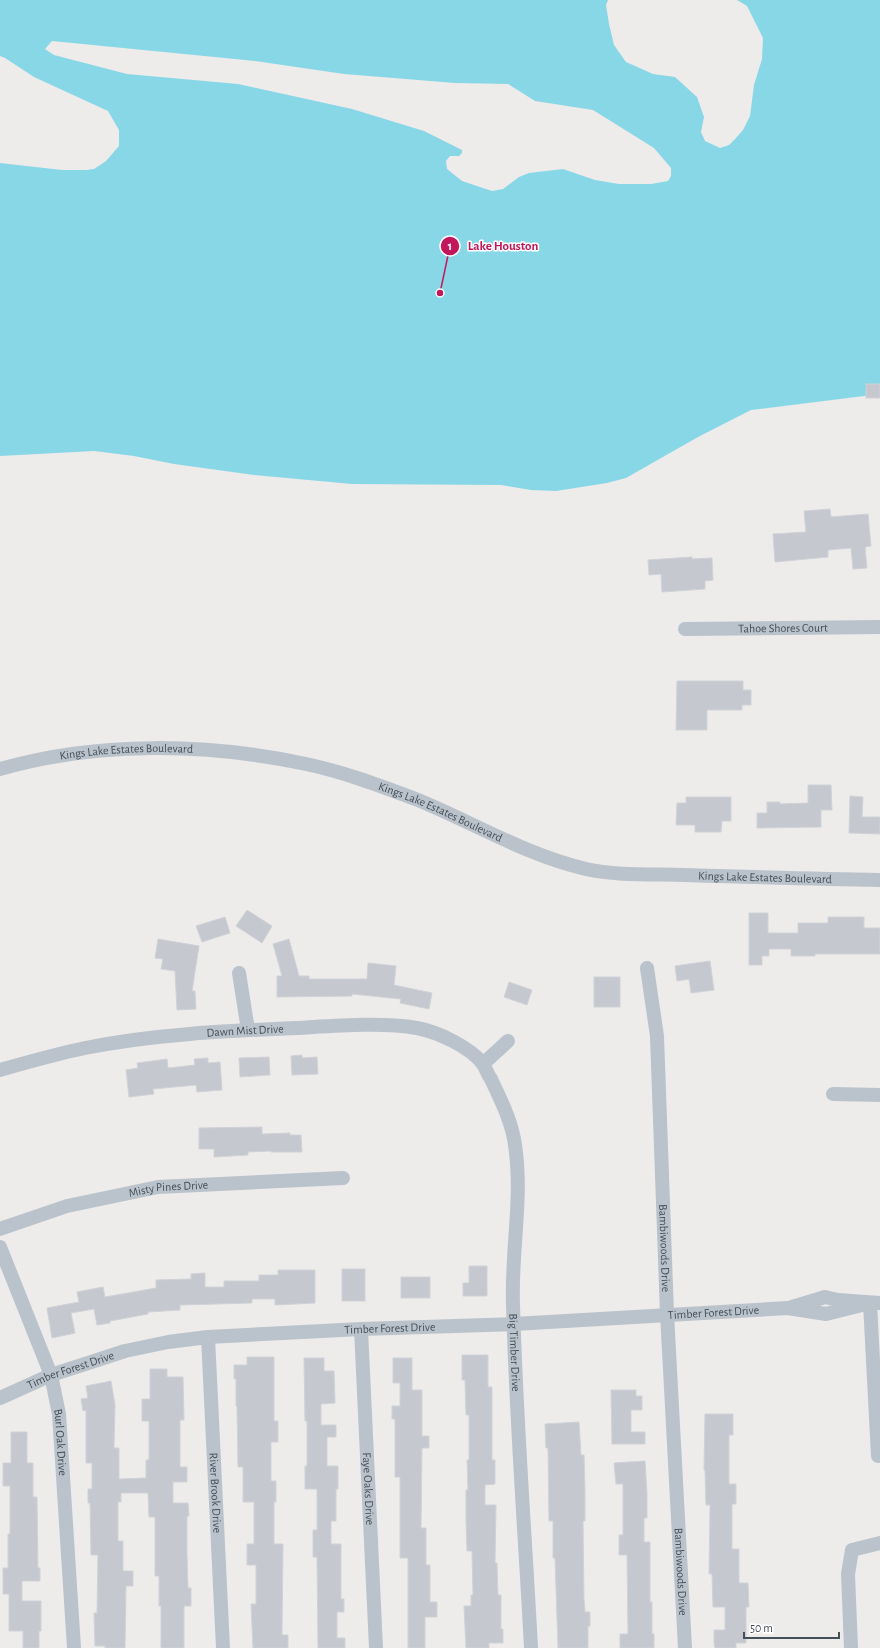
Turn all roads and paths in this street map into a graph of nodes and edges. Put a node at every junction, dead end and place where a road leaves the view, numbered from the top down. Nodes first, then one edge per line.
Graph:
1 (880, 628) edge
2 (685, 629) dead end
3 (0, 769) edge
4 (880, 880) edge
5 (647, 968) dead end
6 (238, 973) dead end
7 (248, 1030) junction
8 (508, 1041) dead end
9 (483, 1064) junction
10 (0, 1070) edge
11 (833, 1094) dead end
12 (880, 1095) edge
13 (343, 1178) dead end
14 (0, 1229) edge
15 (0, 1247) edge
16 (875, 1303) edge
17 (667, 1314) junction
18 (514, 1324) junction
19 (361, 1330) junction
20 (208, 1337) junction
21 (51, 1375) junction
22 (0, 1398) edge
23 (878, 1456) dead end
24 (880, 1543) edge
25 (74, 1648) edge
26 (223, 1648) edge
27 (376, 1648) edge
28 (531, 1648) edge
29 (685, 1648) edge
30 (851, 1648) edge

1 - 2 street, Tahoe Shores Court
3 - 4 street, Kings Lake Estates Boulevard
5 - 17 street, Bambiwoods Drive
6 - 7 street
7 - 9 street, Dawn Mist Drive
7 - 10 street, Dawn Mist Drive
8 - 9 street
9 - 18 street, Big Timber Drive
11 - 12 street
13 - 14 street, Misty Pines Drive
15 - 21 street, Burl Oak Drive
16 - 17 street, Timber Forest Drive
16 - 23 street
17 - 18 street, Timber Forest Drive
17 - 29 street, Bambiwoods Drive
18 - 19 street, Timber Forest Drive
18 - 28 street, Big Timber Drive
19 - 20 street, Timber Forest Drive
19 - 27 street, Faye Oaks Drive
20 - 21 street, Timber Forest Drive
20 - 26 street, River Brook Drive
21 - 22 street, Timber Forest Drive
21 - 25 street, Burl Oak Drive
24 - 30 street

